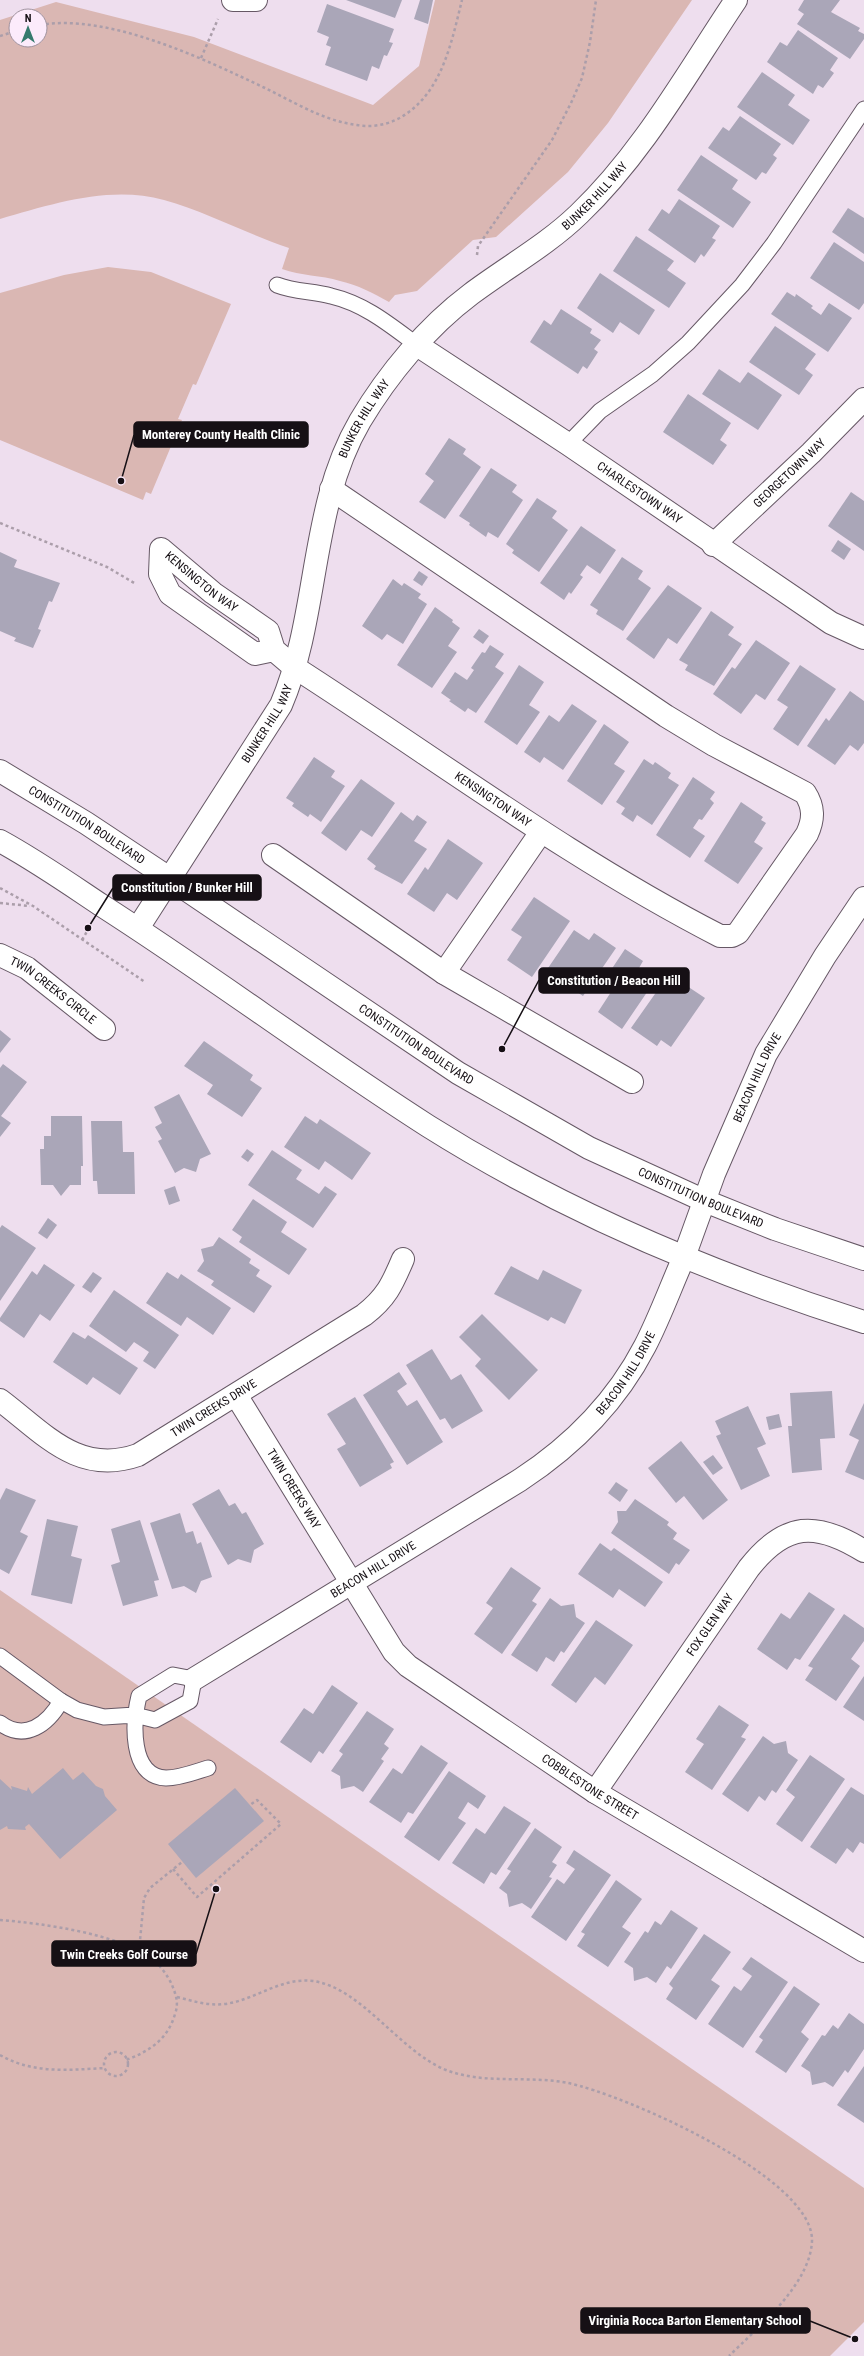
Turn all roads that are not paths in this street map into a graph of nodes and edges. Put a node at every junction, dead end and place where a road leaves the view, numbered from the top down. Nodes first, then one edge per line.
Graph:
1 (256, 0) edge
2 (736, 0) edge
3 (226, 7) edge
4 (864, 109) edge
5 (277, 285) dead end
6 (417, 345) junction
7 (864, 399) edge
8 (568, 444) junction
9 (331, 489) junction
10 (713, 545) junction
11 (864, 638) edge
12 (274, 650) junction
13 (294, 667) junction
14 (0, 771) edge
15 (541, 832) junction
16 (0, 841) edge
17 (273, 855) dead end
18 (169, 878) junction
19 (864, 898) edge
20 (138, 928) junction
21 (0, 955) edge
22 (444, 973) junction
23 (104, 1029) dead end
24 (632, 1082) dead end
25 (705, 1201) junction
26 (684, 1257) junction
27 (403, 1259) dead end
28 (864, 1259) edge
29 (864, 1322) edge
30 (236, 1395) junction
31 (0, 1400) edge
32 (864, 1551) edge
33 (351, 1582) junction
34 (2, 1663) edge
35 (194, 1679) junction
36 (61, 1702) junction
37 (135, 1715) junction
38 (0, 1723) edge
39 (208, 1768) dead end
40 (595, 1792) junction
41 (864, 1951) edge

1 - 3 street
2 - 6 street, BUNKER HILL WAY
4 - 8 lane
5 - 6 lane
6 - 8 street, CHARLESTOWN WAY
6 - 9 street, BUNKER HILL WAY
7 - 10 street, GEORGETOWN WAY
8 - 10 street, CHARLESTOWN WAY
9 - 13 street, BUNKER HILL WAY
9 - 15 street, KENSINGTON WAY
10 - 11 street, CHARLESTOWN WAY
12 - 12 street, KENSINGTON WAY
12 - 13 street, KENSINGTON WAY
13 - 15 street, KENSINGTON WAY
13 - 18 street, BUNKER HILL WAY
14 - 18 street, CONSTITUTION BOULEVARD
15 - 22 street
16 - 20 street
17 - 22 street
18 - 20 street, BUNKER HILL WAY
18 - 25 street, CONSTITUTION BOULEVARD
19 - 25 street, BEACON HILL DRIVE
20 - 26 street
21 - 23 street, TWIN CREEKS CIRCLE
22 - 24 street
25 - 26 street, BEACON HILL DRIVE
25 - 28 street, CONSTITUTION BOULEVARD
26 - 29 street
26 - 33 street, BEACON HILL DRIVE
27 - 30 street, TWIN CREEKS DRIVE
30 - 31 street, TWIN CREEKS DRIVE
30 - 33 street, TWIN CREEKS WAY
32 - 40 street, FOX GLEN WAY
33 - 35 street, BEACON HILL DRIVE
33 - 40 street, COBBLESTONE STREET
34 - 36 lane
35 - 37 lane
35 - 37 lane
36 - 37 lane
36 - 38 lane
37 - 39 lane
40 - 41 street, COBBLESTONE STREET

